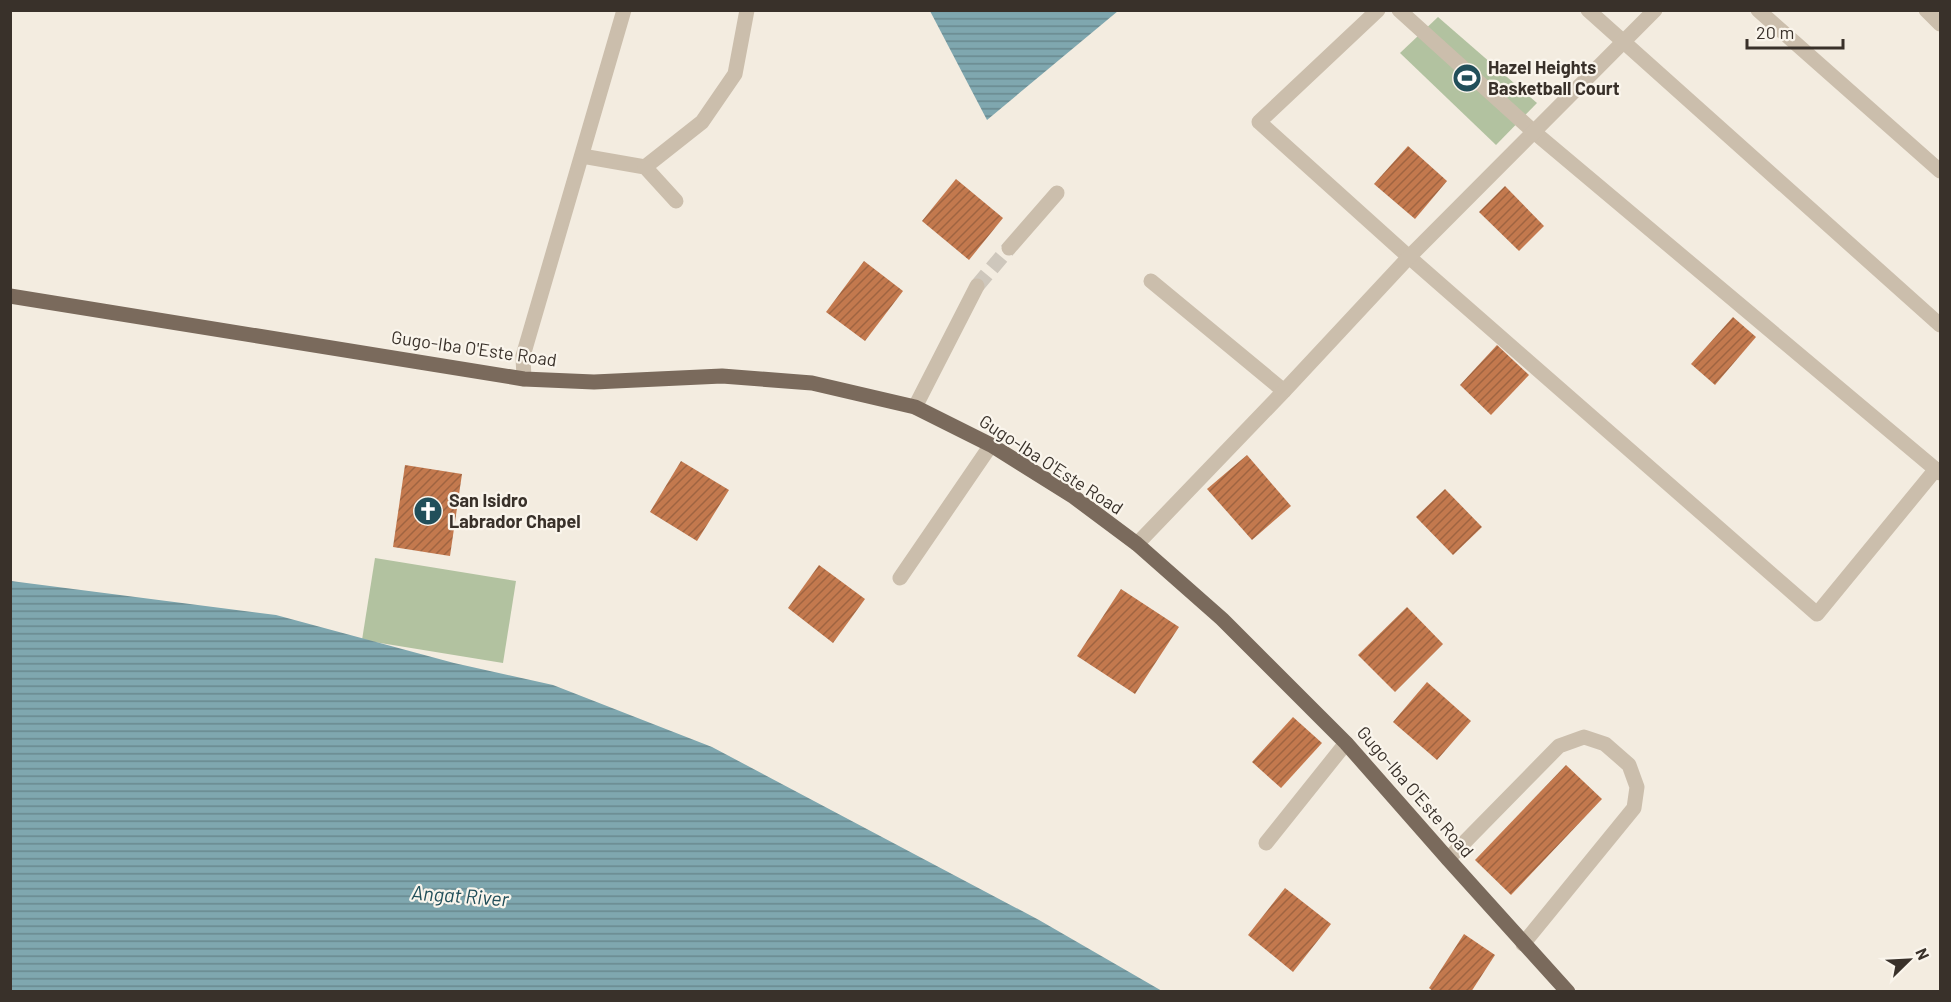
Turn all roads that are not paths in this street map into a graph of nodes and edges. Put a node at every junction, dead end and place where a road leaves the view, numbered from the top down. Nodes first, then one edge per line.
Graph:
1 (624, 10) edge
2 (747, 10) edge
3 (1378, 10) edge
4 (1399, 10) edge
5 (1588, 10) edge
6 (1655, 10) edge
7 (1758, 10) edge
8 (1926, 10) edge
9 (1941, 24) edge
10 (1624, 43) junction
11 (1534, 132) junction
12 (582, 156) junction
13 (645, 167) junction
14 (1941, 171) edge
15 (1057, 193) dead end
16 (676, 201) dead end
17 (1009, 248) tunnel mouth
18 (1409, 256) junction
19 (1151, 281) dead end
20 (977, 286) tunnel mouth
21 (10, 296) edge
22 (1941, 325) edge
23 (524, 379) junction
24 (1284, 391) junction
25 (915, 407) junction
26 (991, 446) junction
27 (1938, 471) edge
28 (1137, 544) junction
29 (900, 578) dead end
30 (1346, 743) junction
31 (1266, 843) dead end
32 (1448, 860) junction
33 (1523, 944) junction
34 (1568, 992) edge

1 - 12 street
2 - 13 street
3 - 18 street
4 - 11 street
5 - 10 street
6 - 10 street
7 - 14 street
8 - 9 street
10 - 11 street
10 - 22 street
11 - 18 street
11 - 27 street
12 - 13 street
12 - 23 street
13 - 16 street
15 - 17 street
18 - 24 street
18 - 27 street
19 - 24 street
20 - 25 street
21 - 23 main road, Gugo-Iba O'Este Road
23 - 25 main road, Gugo-Iba O'Este Road
24 - 28 street
25 - 26 main road, Gugo-Iba O'Este Road
26 - 28 main road, Gugo-Iba O'Este Road
26 - 29 street
28 - 30 main road, Gugo-Iba O'Este Road
30 - 31 street
30 - 32 main road, Gugo-Iba O'Este Road
32 - 33 main road, Gugo-Iba O'Este Road
32 - 33 street
33 - 34 main road, Gugo-Iba O'Este Road

